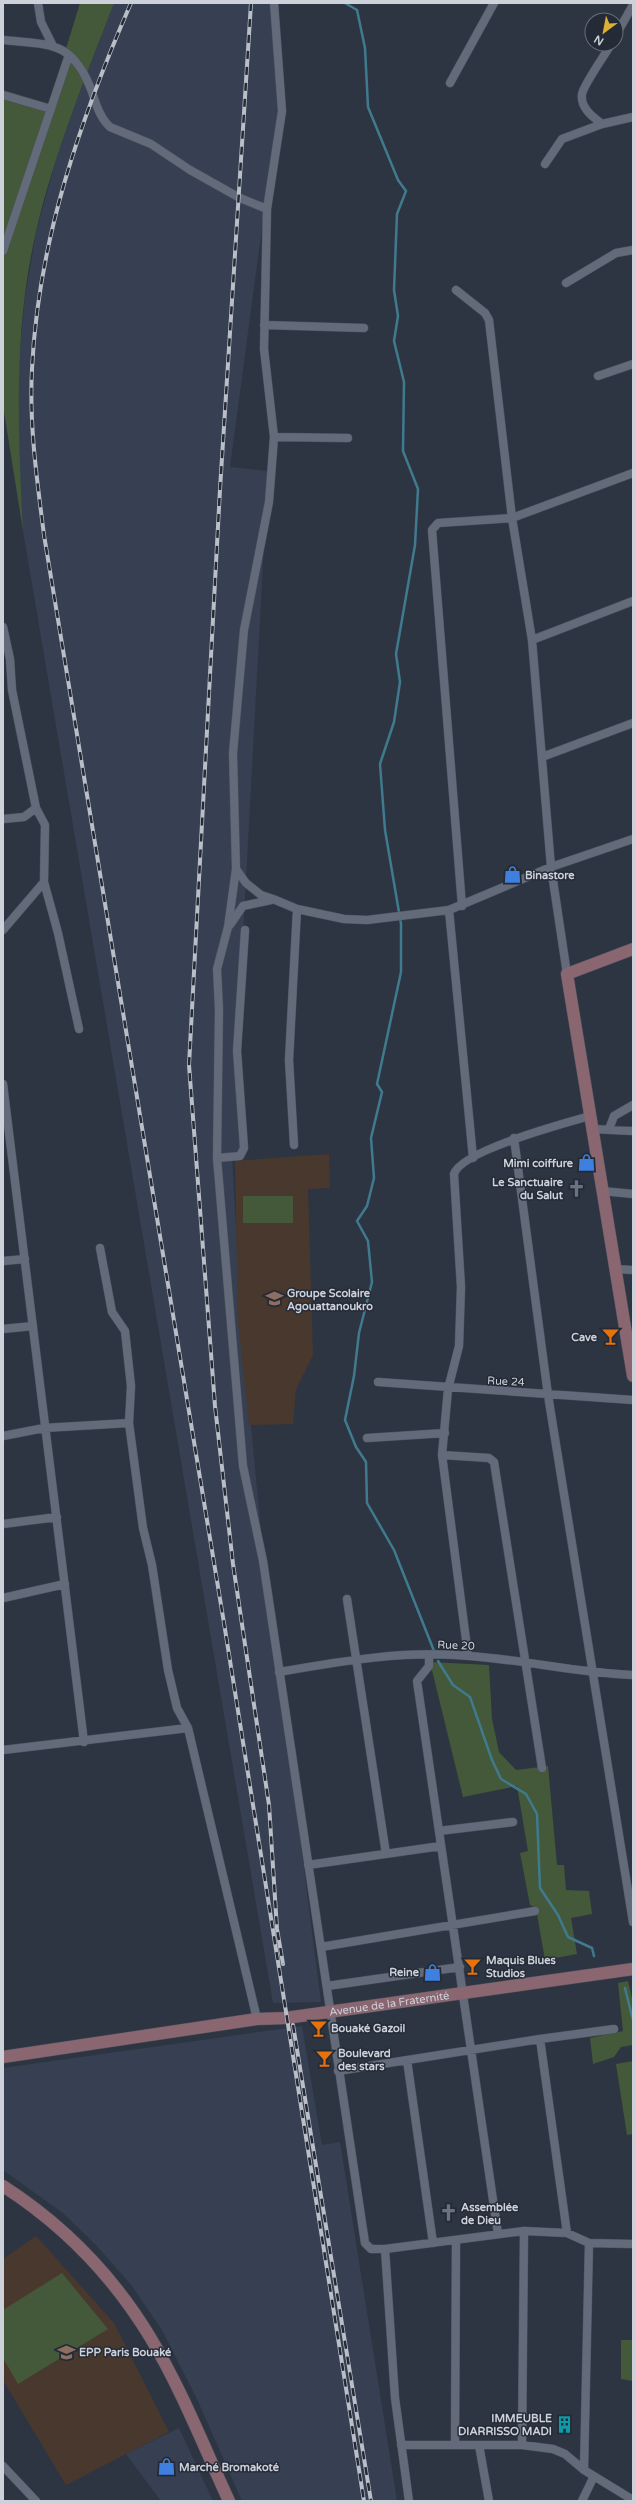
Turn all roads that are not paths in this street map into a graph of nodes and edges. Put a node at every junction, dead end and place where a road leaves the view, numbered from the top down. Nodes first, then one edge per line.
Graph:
1 (38, 3) edge
2 (274, 3) edge
3 (494, 3) edge
4 (633, 5) edge
5 (624, 21) edge
6 (3, 40) edge
7 (52, 44) junction
8 (606, 52) edge
9 (70, 55) junction
10 (450, 83) dead end
11 (3, 95) edge
12 (51, 109) junction
13 (633, 117) edge
14 (602, 124) junction
15 (545, 164) dead end
16 (266, 209) junction
17 (633, 250) edge
18 (3, 251) edge
19 (566, 283) dead end
20 (456, 290) dead end
21 (264, 325) junction
22 (364, 328) dead end
23 (633, 364) edge
24 (598, 376) dead end
25 (274, 437) junction
26 (348, 438) dead end
27 (633, 473) edge
28 (512, 518) junction
29 (633, 601) edge
30 (3, 627) edge
31 (532, 640) junction
32 (3, 687) edge
33 (12, 690) junction
34 (633, 723) edge
35 (542, 757) junction
36 (36, 808) junction
37 (3, 819) edge
38 (633, 839) edge
39 (551, 867) junction
40 (236, 869) junction
41 (44, 882) junction
42 (273, 899) junction
43 (462, 906) junction
44 (297, 909) junction
45 (449, 910) junction
46 (228, 927) junction
47 (3, 930) edge
48 (245, 930) dead end
49 (633, 949) edge
50 (567, 974) junction
51 (79, 1029) dead end
52 (3, 1084) edge
53 (633, 1104) edge
54 (590, 1116) junction
55 (592, 1129) junction
56 (609, 1129) junction
57 (633, 1131) edge
58 (514, 1138) junction
59 (294, 1145) dead end
60 (217, 1158) junction
61 (473, 1158) junction
62 (602, 1191) junction
63 (633, 1194) edge
64 (100, 1248) dead end
65 (25, 1259) junction
66 (3, 1261) edge
67 (614, 1269) junction
68 (633, 1270) edge
69 (33, 1326) junction
70 (3, 1329) edge
71 (629, 1336) edge
72 (633, 1376) edge
73 (378, 1382) dead end
74 (448, 1389) junction
75 (548, 1395) junction
76 (633, 1400) edge
77 (129, 1423) junction
78 (44, 1428) junction
79 (444, 1433) junction
80 (3, 1436) edge
81 (367, 1438) dead end
82 (442, 1455) junction
83 (57, 1518) junction
84 (3, 1524) edge
85 (65, 1584) junction
86 (3, 1598) edge
87 (347, 1599) dead end
88 (429, 1655) junction
89 (468, 1655) junction
90 (356, 1658) junction
91 (526, 1662) junction
92 (279, 1672) junction
93 (595, 1673) junction
94 (633, 1675) edge
95 (188, 1728) junction
96 (84, 1742) junction
97 (3, 1750) edge
98 (542, 1768) dead end
99 (513, 1822) dead end
100 (439, 1831) junction
101 (441, 1846) junction
102 (386, 1854) junction
103 (308, 1865) junction
104 (535, 1911) dead end
105 (633, 1922) edge
106 (453, 1925) junction
107 (321, 1947) junction
108 (460, 1967) junction
109 (633, 1969) edge
110 (327, 1986) junction
111 (464, 1993) junction
112 (331, 2011) junction
113 (257, 2019) junction
114 (614, 2029) dead end
115 (540, 2039) junction
116 (473, 2050) junction
117 (3, 2057) edge
118 (407, 2060) junction
119 (338, 2070) junction
120 (3, 2186) edge
121 (524, 2231) junction
122 (567, 2232) junction
123 (498, 2234) junction
124 (456, 2240) junction
125 (432, 2243) junction
126 (589, 2243) junction
127 (633, 2244) edge
128 (385, 2249) junction
129 (401, 2445) junction
130 (455, 2445) junction
131 (479, 2445) junction
132 (522, 2445) junction
133 (3, 2466) edge
134 (584, 2470) junction
135 (594, 2476) junction
136 (633, 2500) edge
137 (36, 2501) edge
138 (229, 2501) edge
139 (409, 2501) edge
140 (489, 2501) edge
141 (582, 2501) edge

1 - 7 street
2 - 16 street
3 - 10 street
4 - 5 street
6 - 7 street
7 - 9 street
8 - 14 street
9 - 12 street
9 - 16 street
11 - 12 street
12 - 18 street
13 - 14 street
14 - 15 street
16 - 21 street
17 - 19 street
20 - 28 street
21 - 22 street
21 - 25 street
23 - 24 street
25 - 26 street
25 - 40 street
27 - 28 street
28 - 31 street
28 - 43 street
29 - 31 street
30 - 33 street
31 - 35 street
32 - 33 street
33 - 36 street
34 - 35 street
35 - 39 street
36 - 37 street
36 - 41 street
38 - 39 street
39 - 43 street
39 - 50 street
40 - 42 street
40 - 46 street
41 - 47 street
41 - 51 street
42 - 44 street
42 - 46 street
43 - 45 street
44 - 45 street
44 - 59 street
45 - 61 street
46 - 60 street
48 - 60 street
49 - 50 street
50 - 54 street
52 - 65 street
53 - 56 street
54 - 55 street
54 - 58 street
55 - 56 street
55 - 62 street
56 - 57 street
58 - 61 street
58 - 75 street
60 - 92 street
61 - 74 street
62 - 63 street
62 - 67 street
64 - 77 street
65 - 66 street
65 - 69 street
67 - 68 street
67 - 71 street
69 - 70 street
69 - 78 street
71 - 72 street
73 - 74 street, Rue 24
74 - 75 street, Rue 24
74 - 79 street
75 - 76 street, Rue 24
75 - 93 street
77 - 78 street
77 - 95 street
78 - 80 street
78 - 83 street
79 - 81 street
79 - 82 street
82 - 89 street
82 - 91 street
83 - 84 street
83 - 85 street
85 - 86 street
85 - 96 street
87 - 90 street
88 - 89 street, Rue 20
88 - 90 street, Rue 20
88 - 100 street
89 - 91 street, Rue 20
90 - 92 street, Rue 20
90 - 102 street
91 - 93 street, Rue 20
91 - 98 street
92 - 103 street
93 - 94 street, Rue 20
93 - 105 street
95 - 96 street
95 - 113 street
96 - 97 street
99 - 100 street
100 - 101 street
101 - 102 street
101 - 106 street
102 - 103 street
103 - 107 street
104 - 106 street
106 - 107 street
106 - 108 street
107 - 110 street
108 - 110 street
108 - 111 street
109 - 111 street, Avenue de la Fraternité
110 - 112 street
111 - 112 street, Avenue de la Fraternité
111 - 116 street
112 - 113 street, Avenue de la Fraternité
112 - 119 street
113 - 117 street, Avenue de la Fraternité
114 - 115 street
115 - 116 street
115 - 122 street
116 - 118 street
116 - 123 street
118 - 119 street
118 - 125 street
119 - 128 street
120 - 138 street
121 - 122 street
121 - 123 street
121 - 132 street
122 - 126 street
123 - 124 street
124 - 125 street
124 - 130 street
125 - 128 street
126 - 127 street
126 - 134 street
128 - 129 street
129 - 130 street
129 - 139 street
130 - 131 street
131 - 132 street
131 - 140 street
132 - 134 street
133 - 137 street
134 - 135 street
135 - 136 street
135 - 141 street

